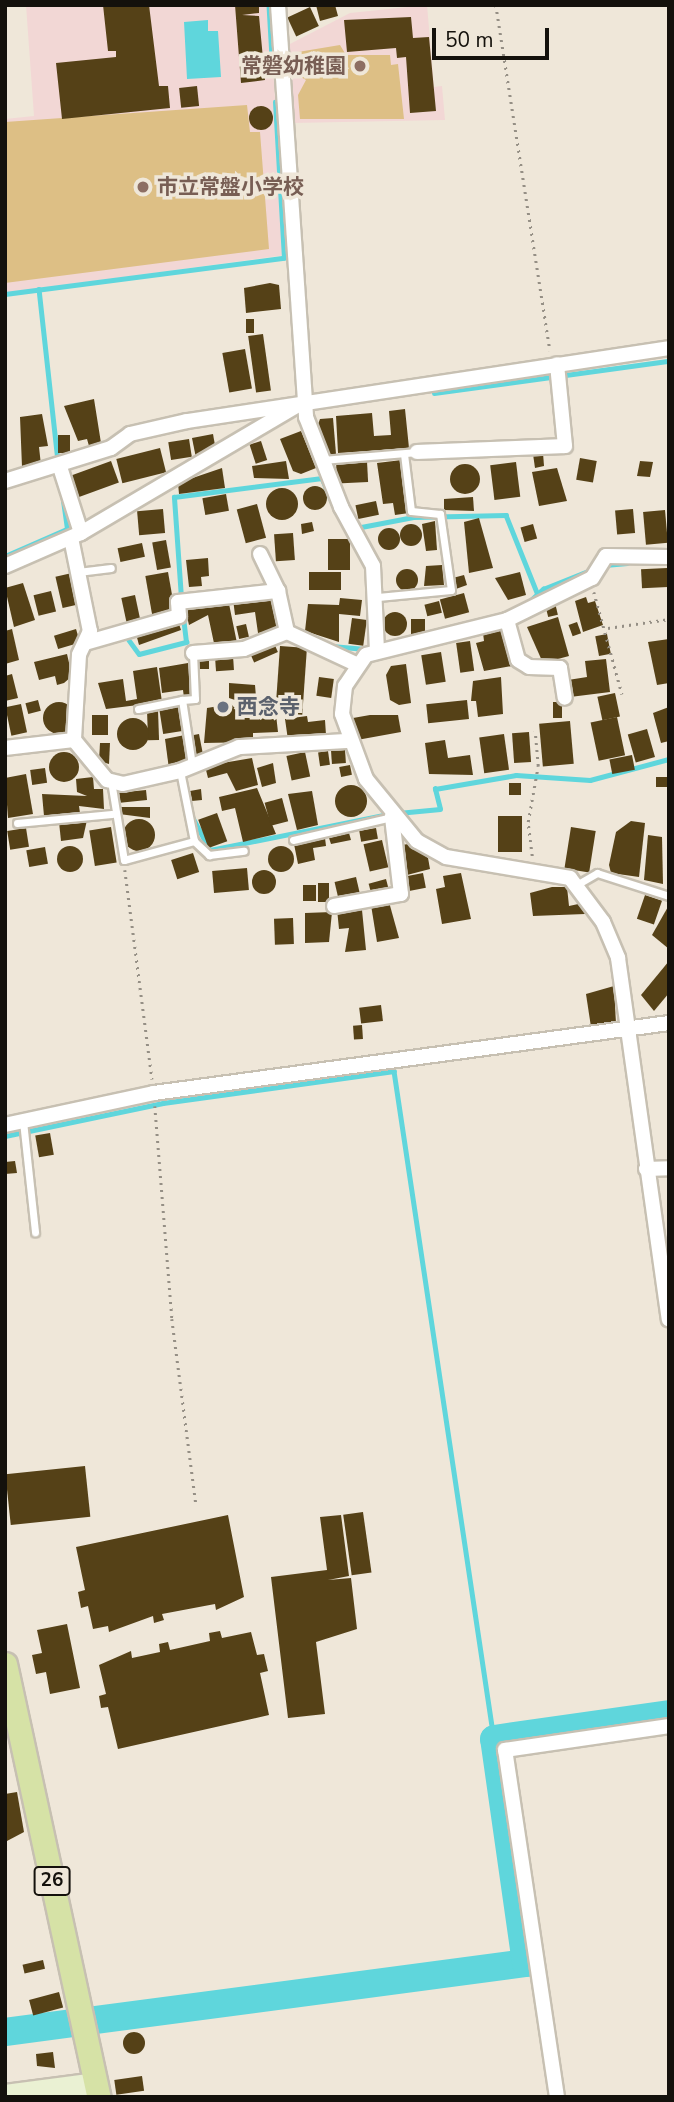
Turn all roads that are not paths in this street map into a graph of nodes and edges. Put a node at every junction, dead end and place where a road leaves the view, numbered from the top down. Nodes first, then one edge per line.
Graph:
1 (278, 5) edge
2 (669, 348) edge
3 (556, 370) junction
4 (304, 402) junction
5 (410, 453) junction
6 (322, 460) junction
7 (60, 467) junction
8 (5, 481) edge
9 (76, 535) junction
10 (260, 554) dead end
11 (669, 556) edge
12 (5, 566) edge
13 (111, 568) dead end
14 (77, 572) junction
15 (278, 591) junction
16 (378, 597) junction
17 (507, 620) junction
18 (287, 632) junction
19 (85, 643) junction
20 (377, 650) junction
21 (193, 653) joint
22 (358, 665) junction
23 (565, 698) dead end
24 (182, 699) junction
25 (138, 709) dead end
26 (74, 740) junction
27 (348, 741) junction
28 (5, 748) edge
29 (186, 768) junction
30 (111, 781) junction
31 (113, 814) junction
32 (392, 817) junction
33 (17, 824) dead end
34 (293, 840) dead end
35 (194, 841) junction
36 (244, 851) dead end
37 (578, 884) junction
38 (669, 896) edge
39 (334, 906) dead end
40 (669, 1023) edge
41 (627, 1029) junction
42 (23, 1121) junction
43 (5, 1125) edge
44 (669, 1168) edge
45 (646, 1170) junction
46 (36, 1232) dead end
47 (669, 1319) edge
48 (5, 1664) edge
49 (669, 1726) edge
50 (97, 2090) edge
51 (5, 2095) edge
52 (557, 2097) edge

1 - 4 street
2 - 3 street
3 - 4 street
3 - 5 street
4 - 6 street
4 - 7 street
4 - 9 street
5 - 6 lane
5 - 16 lane
6 - 16 street
7 - 8 street
7 - 9 street
9 - 12 street
9 - 14 street
10 - 15 street
11 - 17 street
13 - 14 lane
14 - 19 street
15 - 18 street
15 - 19 street
16 - 20 street
17 - 20 street
17 - 23 street
18 - 21 street
18 - 22 street
19 - 26 street
20 - 22 street
21 - 24 lane
22 - 27 street
24 - 25 lane
24 - 29 lane
26 - 28 street
26 - 30 street
27 - 29 street
27 - 32 street
29 - 30 street
29 - 35 lane
30 - 31 lane
31 - 33 lane
31 - 35 lane
32 - 34 lane
32 - 37 street
32 - 39 street
35 - 36 lane
37 - 38 lane
37 - 41 street
40 - 41 street
41 - 42 street
41 - 45 street
42 - 43 street
42 - 46 lane
44 - 45 street
45 - 47 street
48 - 50 main road, 26
49 - 52 street
50 - 51 main road

